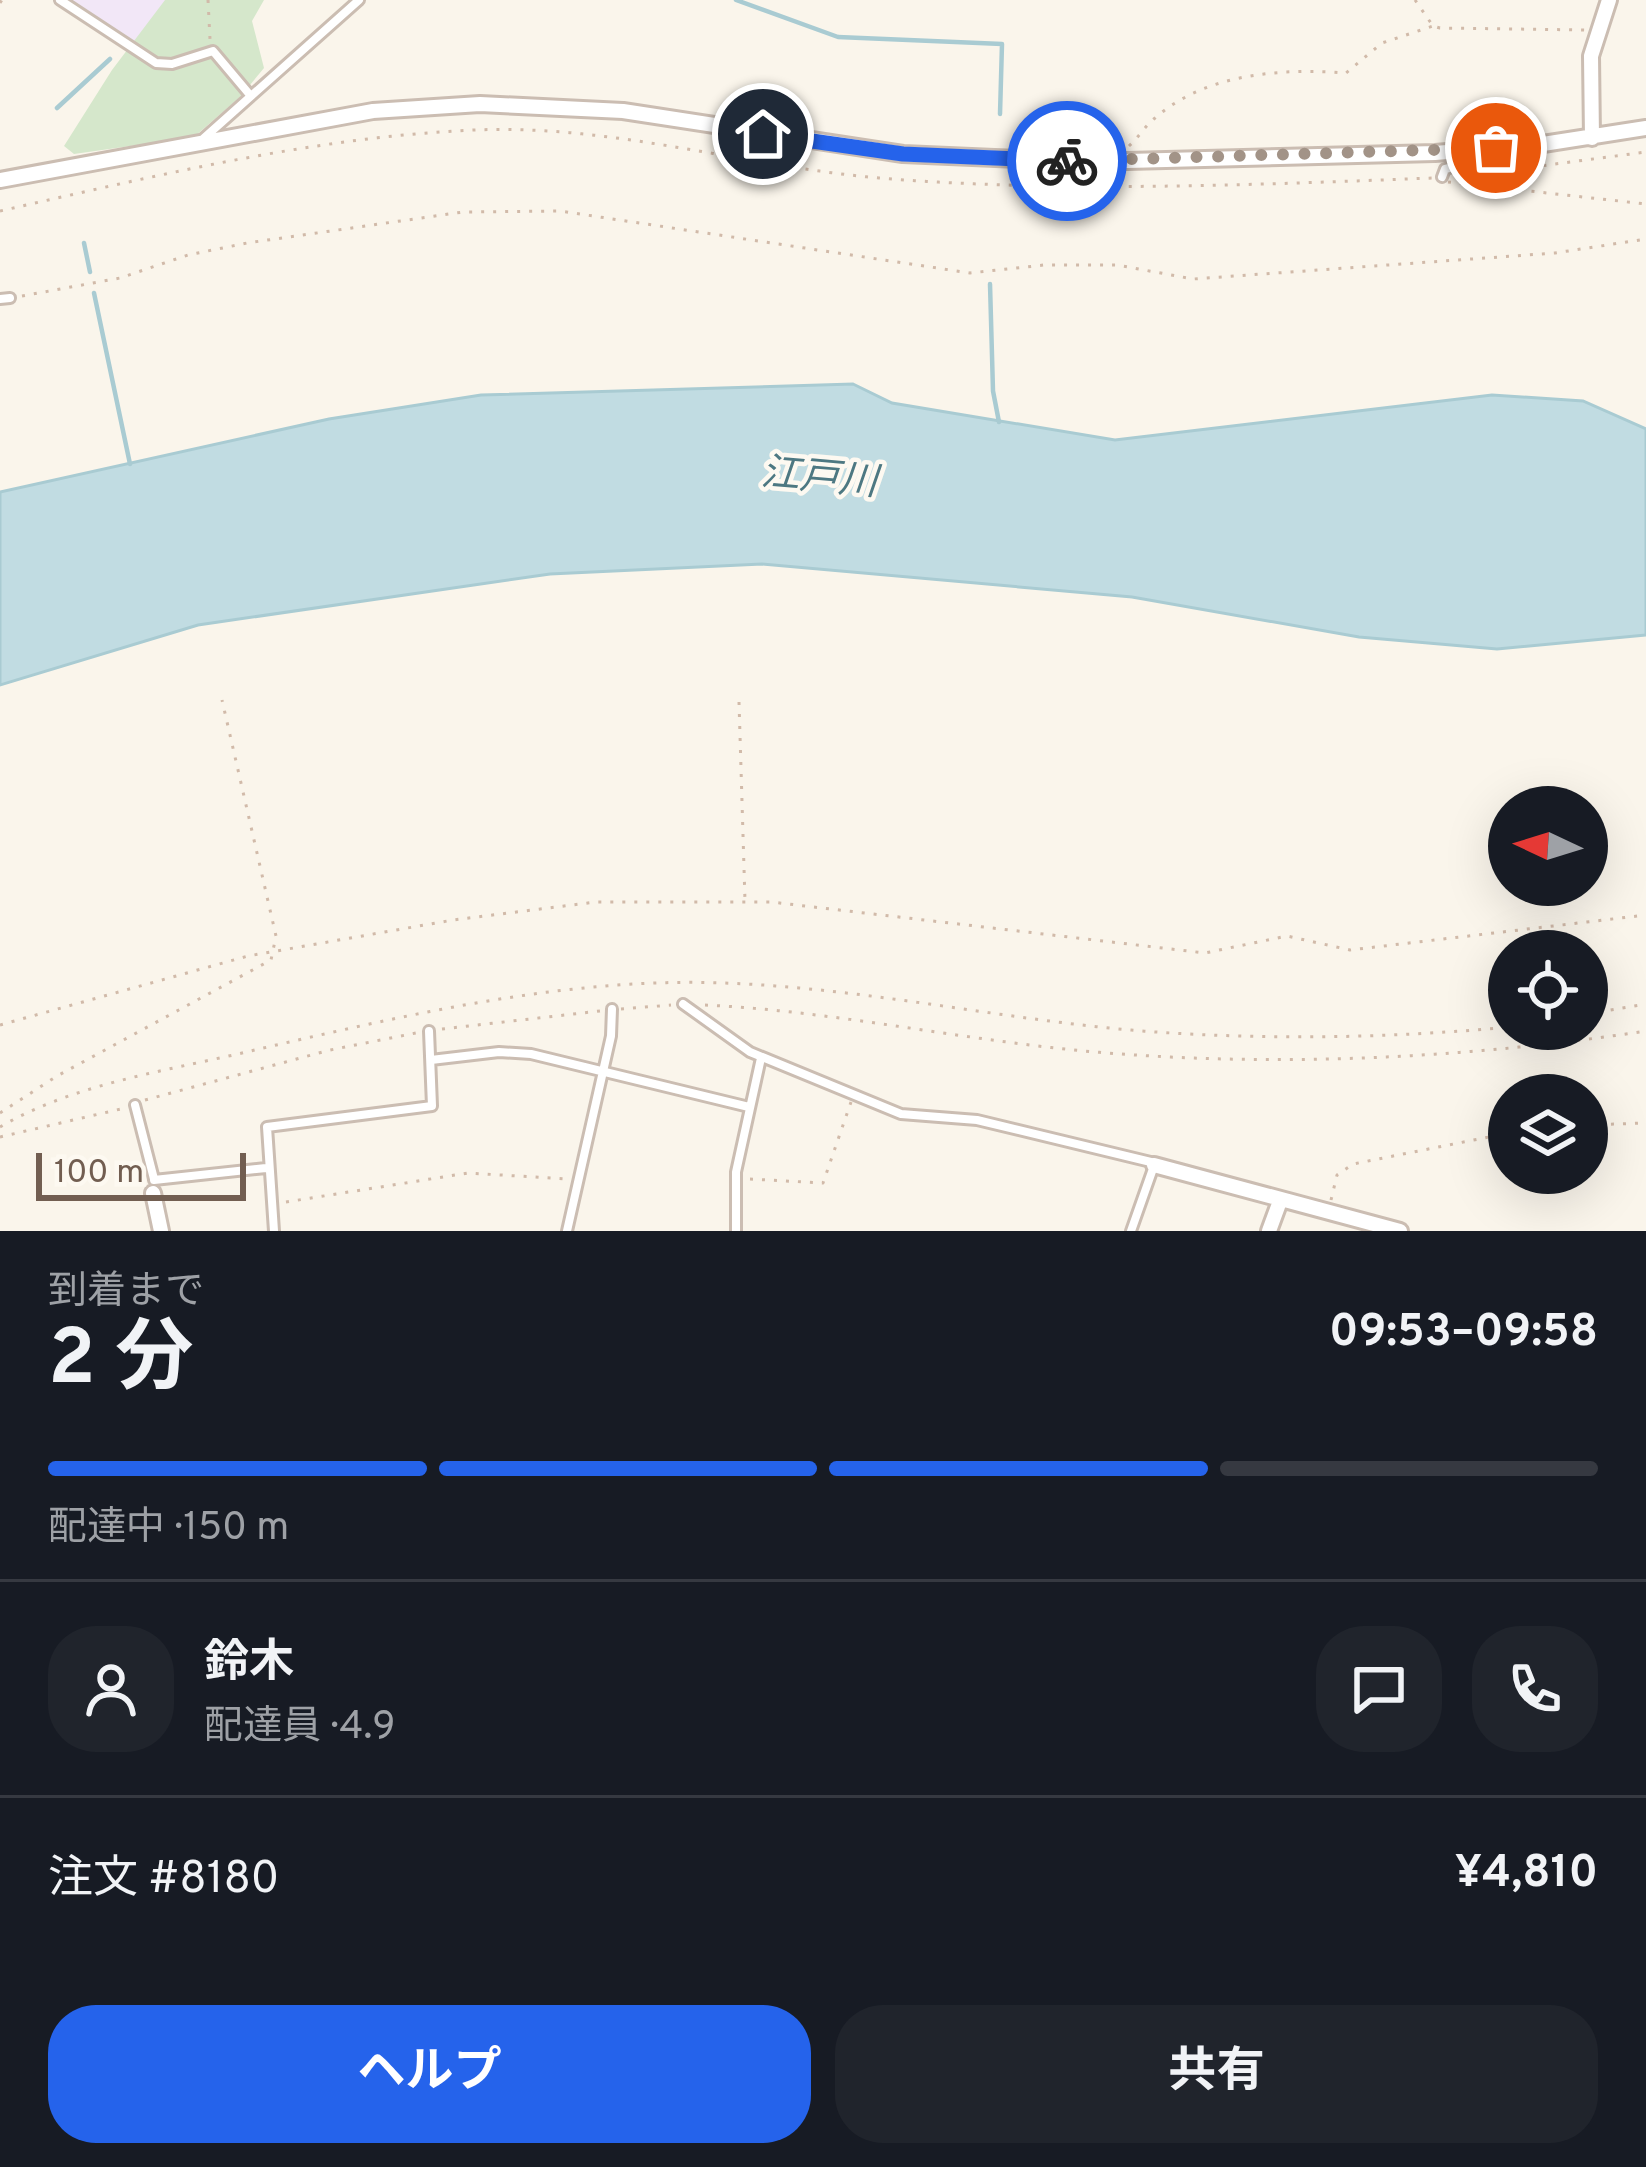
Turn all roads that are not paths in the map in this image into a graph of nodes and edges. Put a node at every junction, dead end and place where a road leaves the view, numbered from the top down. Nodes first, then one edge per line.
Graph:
1 (60, 0) edge
2 (359, 0) edge
3 (1609, 0) edge
4 (250, 95) junction
5 (1646, 128) edge
6 (1592, 138) junction
7 (200, 142) junction
8 (1496, 148) junction
9 (1442, 177) road end
10 (0, 180) edge
11 (683, 1004) road end
12 (612, 1010) road end
13 (429, 1031) road end
14 (761, 1058) junction
15 (430, 1060) junction
16 (604, 1069) junction
17 (135, 1106) road end
18 (749, 1107) junction
19 (1154, 1165) junction
20 (266, 1168) junction
21 (153, 1186) junction
22 (1280, 1201) junction
23 (1326, 1213) junction
24 (1371, 1227) edge
25 (161, 1231) edge
26 (274, 1231) edge
27 (567, 1231) edge
28 (736, 1231) edge
29 (1131, 1231) edge
30 (1270, 1231) edge
31 (1320, 1231) edge
32 (1400, 1231) edge

1 - 4 lane
2 - 4 lane
3 - 6 street
4 - 7 lane
5 - 6 street
6 - 8 street
7 - 8 street
7 - 10 street
8 - 9 lane
11 - 14 lane
12 - 16 lane
13 - 15 lane
14 - 18 lane
14 - 19 lane
15 - 16 lane
15 - 20 lane
16 - 18 lane
16 - 27 lane
17 - 21 lane
18 - 28 lane
19 - 22 street
19 - 29 lane
20 - 21 lane
20 - 26 lane
21 - 25 street
22 - 23 street
22 - 30 street
23 - 24 street
23 - 31 street
24 - 32 street

